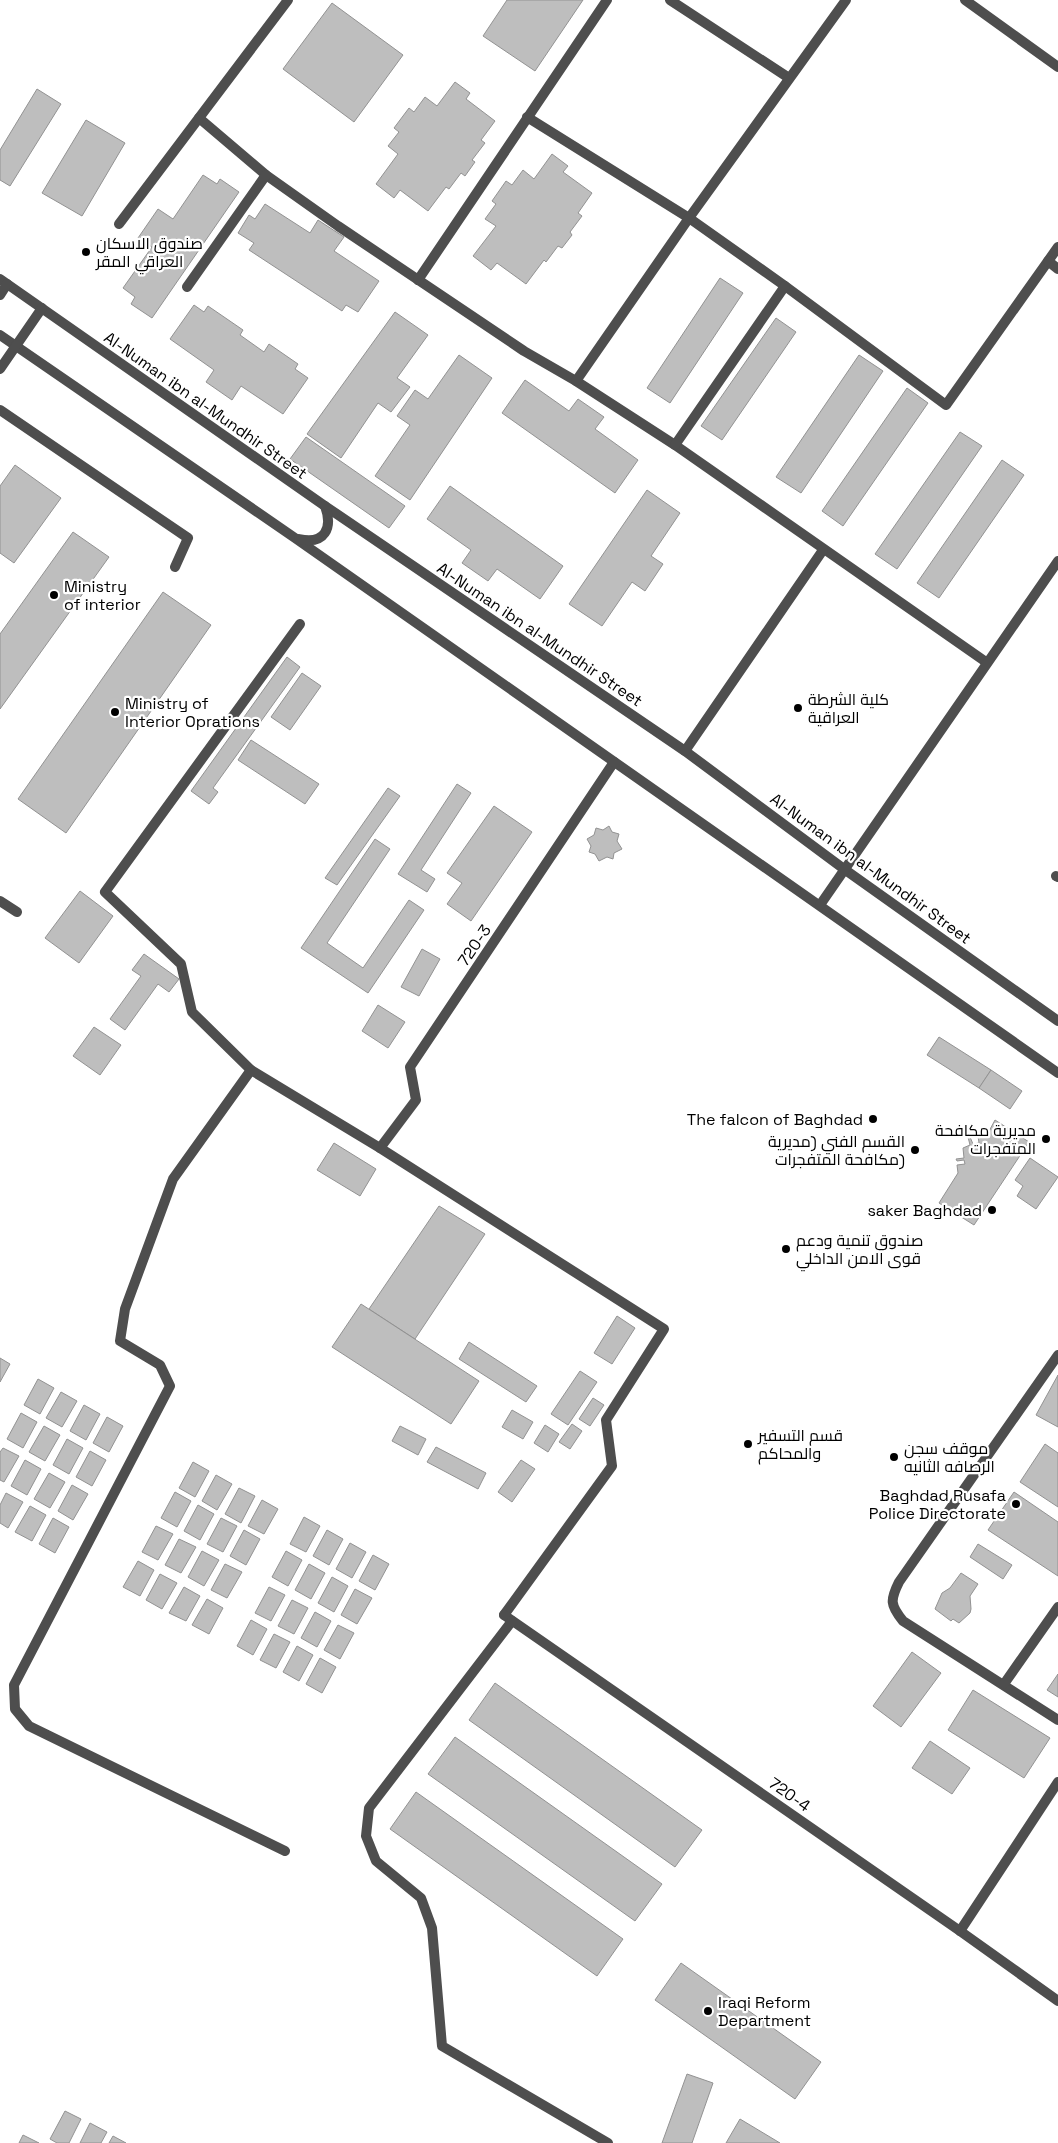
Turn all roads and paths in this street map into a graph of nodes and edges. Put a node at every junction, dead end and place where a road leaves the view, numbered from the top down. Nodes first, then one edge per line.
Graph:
1 (288, 0) edge
2 (607, 0) edge
3 (670, 0) edge
4 (846, 0) edge
5 (965, 0) edge
6 (1058, 67) edge
7 (788, 78) junction
8 (527, 117) junction
9 (199, 118) junction
10 (266, 175) junction
11 (689, 218) junction
12 (120, 224) dead end
13 (1058, 247) edge
14 (1048, 261) junction
15 (1058, 269) edge
16 (418, 280) junction
17 (4, 282) edge
18 (785, 286) junction
19 (187, 287) dead end
20 (0, 295) edge
21 (42, 308) junction
22 (0, 335) edge
23 (16, 346) junction
24 (0, 369) edge
25 (576, 382) junction
26 (0, 410) edge
27 (675, 445) junction
28 (325, 506) junction
29 (296, 538) junction
30 (823, 550) junction
31 (1058, 561) edge
32 (175, 567) dead end
33 (300, 624) dead end
34 (986, 662) junction
35 (685, 751) junction
36 (614, 762) junction
37 (844, 869) junction
38 (0, 901) edge
39 (820, 905) junction
40 (17, 912) dead end
41 (1058, 1021) edge
42 (251, 1070) junction
43 (1058, 1073) edge
44 (380, 1148) junction
45 (1058, 1355) edge
46 (1058, 1607) edge
47 (508, 1618) junction
48 (1004, 1684) junction
49 (1058, 1720) edge
50 (1058, 1782) edge
51 (285, 1851) dead end
52 (960, 1930) junction
53 (1058, 2000) edge
54 (608, 2143) edge

1 - 9 street
2 - 8 street
3 - 7 street
4 - 7 street
5 - 6 street
7 - 11 street
8 - 11 street
8 - 16 street
9 - 10 street
9 - 12 street
10 - 16 street
10 - 19 street
11 - 18 street
11 - 25 street
13 - 14 street
14 - 15 street
14 - 18 street
16 - 25 street
17 - 20 street
17 - 21 street, Al-Numan ibn al-Mundhir Street
18 - 27 street
21 - 23 street
21 - 28 street, Al-Numan ibn al-Mundhir Street
22 - 23 street
23 - 24 street
23 - 29 street
25 - 27 street
26 - 32 street
27 - 30 street
28 - 29 street
28 - 35 street, Al-Numan ibn al-Mundhir Street
29 - 36 street
30 - 34 street
30 - 35 street
31 - 34 street
33 - 42 street
34 - 37 street
35 - 37 street, Al-Numan ibn al-Mundhir Street
36 - 39 street
36 - 44 street, 720-3
37 - 39 street
37 - 41 street, Al-Numan ibn al-Mundhir Street
38 - 40 street
39 - 43 street
42 - 44 street
42 - 51 street
44 - 47 street
45 - 48 street
46 - 48 street
47 - 52 street, 720-4
47 - 54 street
48 - 49 street
50 - 52 street
52 - 53 street, 720-4

